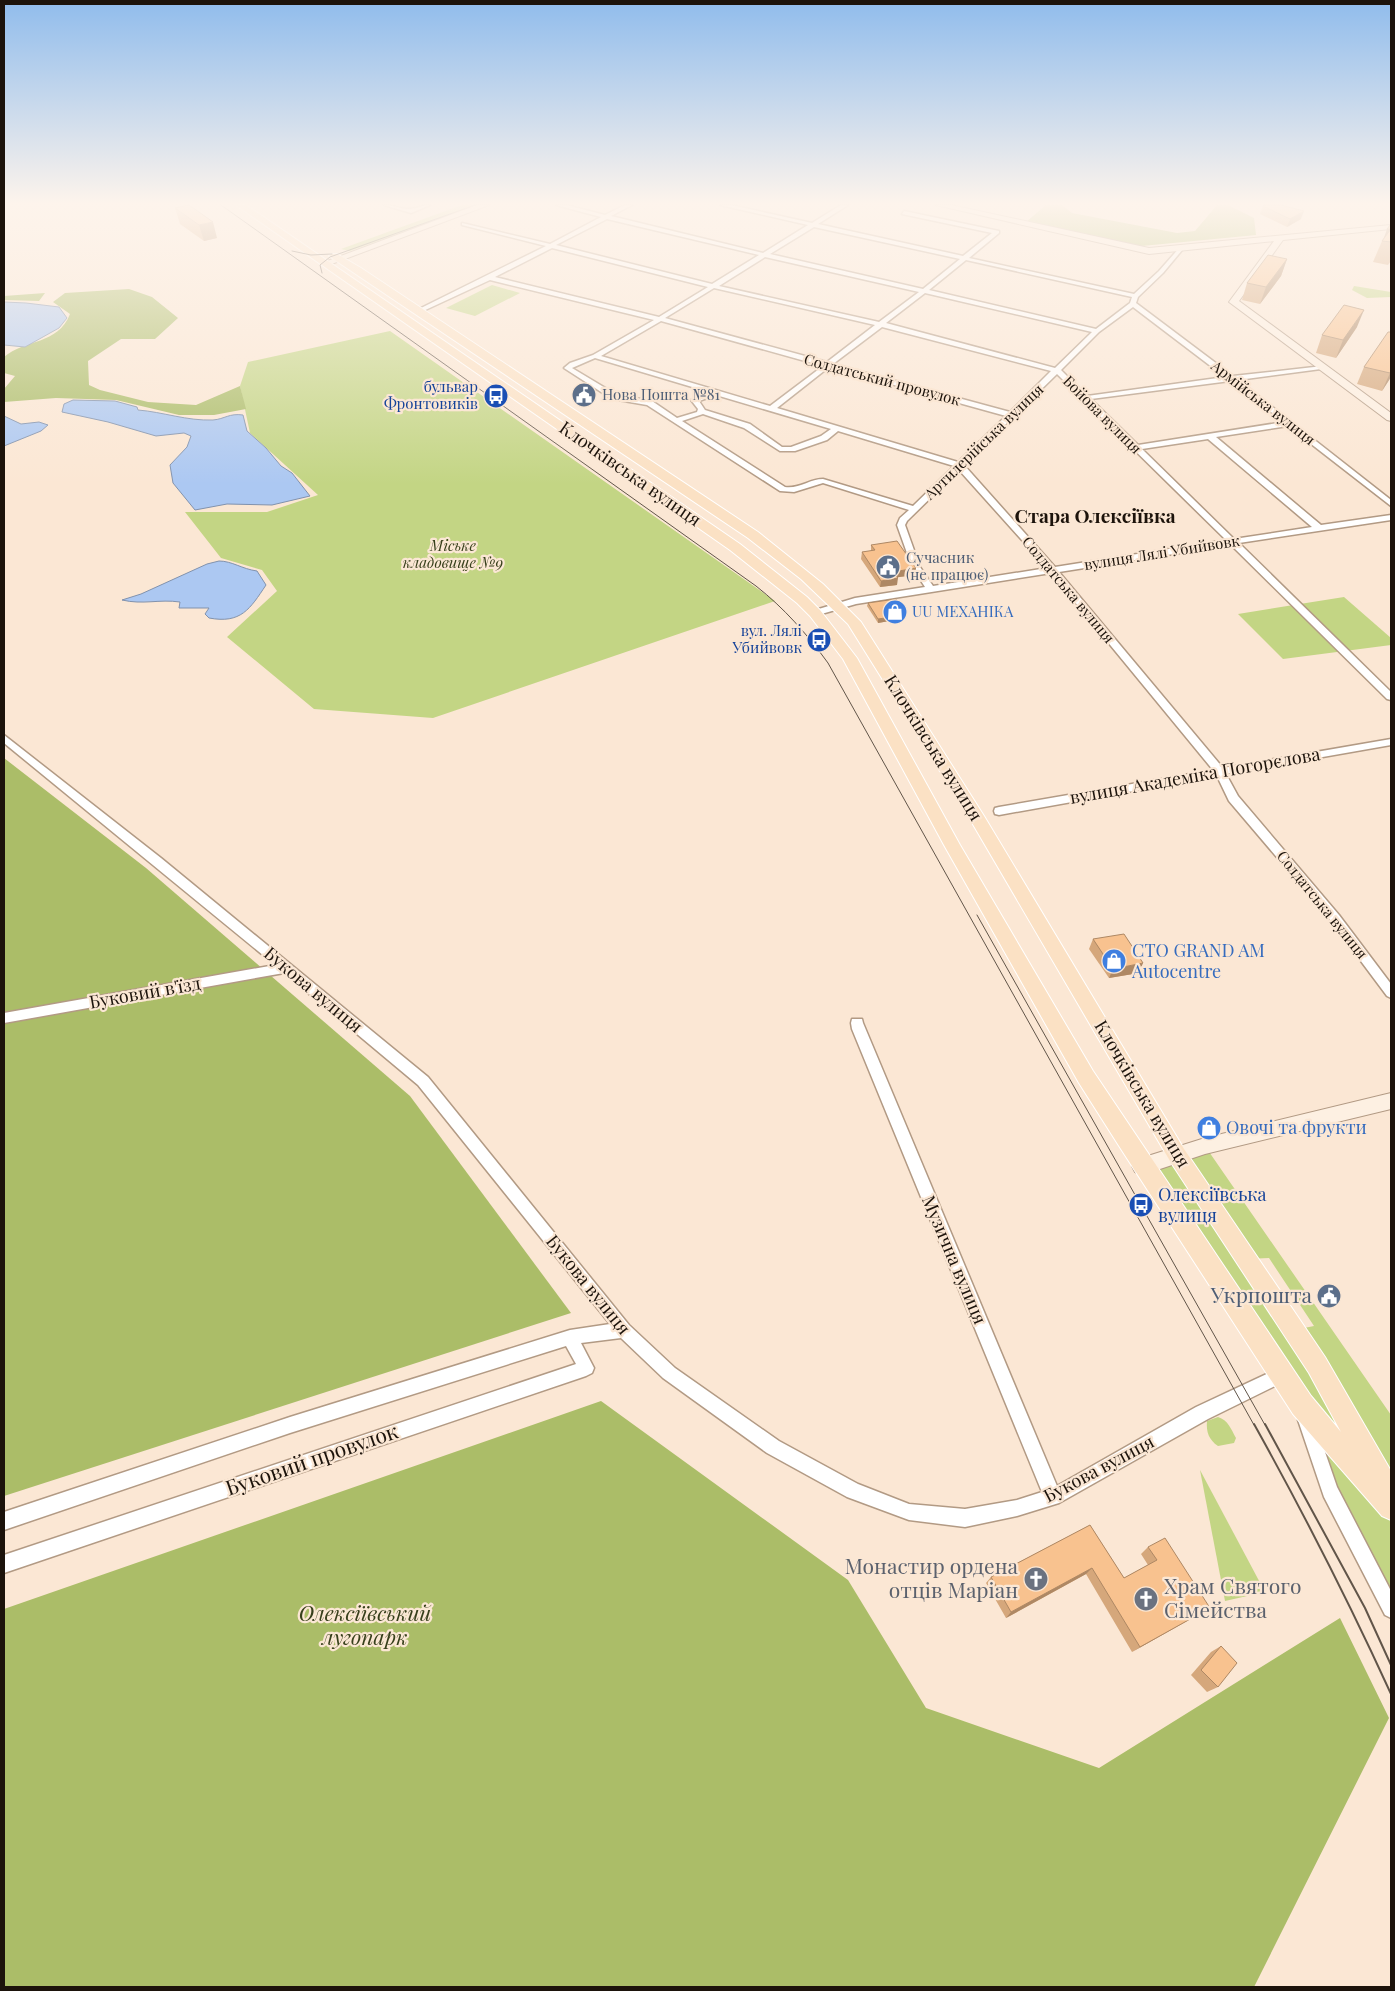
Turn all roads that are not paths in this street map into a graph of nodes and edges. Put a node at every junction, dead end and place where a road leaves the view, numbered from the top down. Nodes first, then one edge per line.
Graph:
1 (384, 298) edge
2 (400, 298) edge
3 (448, 298) edge
4 (573, 298) edge
5 (693, 298) edge
6 (765, 298) edge
7 (915, 298) edge
8 (959, 298) edge
9 (1126, 298) edge
10 (1237, 298) edge
11 (1134, 300) junction
12 (419, 311) junction
13 (660, 319) junction
14 (880, 324) junction
15 (1097, 331) junction
16 (594, 356) junction
17 (827, 366) junction
18 (1321, 367) junction
19 (1058, 371) junction
20 (1233, 379) junction
21 (716, 392) junction
22 (1086, 398) junction
23 (772, 408) junction
24 (702, 411) junction
25 (1012, 415) junction
26 (1391, 418) edge
27 (677, 420) junction
28 (1290, 423) junction
29 (838, 428) junction
30 (1210, 436) junction
31 (1136, 448) junction
32 (959, 465) junction
33 (1391, 504) edge
34 (915, 508) junction
35 (1391, 517) edge
36 (1319, 528) junction
37 (1232, 542) junction
38 (1053, 570) junction
39 (930, 590) junction
40 (839, 605) junction
41 (815, 613) junction
42 (1391, 697) edge
43 (4, 738) edge
44 (1391, 742) edge
45 (1220, 772) junction
46 (999, 811) dead end
47 (287, 968) junction
48 (1391, 993) edge
49 (4, 1018) edge
50 (857, 1023) dead end
51 (1391, 1102) edge
52 (1177, 1155) junction
53 (1142, 1166) junction
54 (624, 1330) junction
55 (570, 1337) junction
56 (1281, 1375) junction
57 (1302, 1405) junction
58 (1391, 1495) edge
59 (1053, 1496) junction
60 (1391, 1507) edge
61 (4, 1521) edge
62 (4, 1564) edge
63 (1391, 1609) edge

1 - 41 main road, Клочківська вулиця
2 - 12 main road, Клочківська вулиця
3 - 12 street
4 - 13 street, Солдатський провулок
5 - 13 street
6 - 14 street, Бойова вулиця
7 - 14 street
8 - 15 street
9 - 11 street, Армійська вулиця
10 - 18 street
11 - 15 street, Артилерійська вулиця
11 - 20 street, Армійська вулиця
12 - 40 main road, Клочківська вулиця
13 - 16 street
13 - 17 street, Солдатський провулок
14 - 17 street
14 - 19 street, Бойова вулиця
15 - 19 street, Артилерійська вулиця
16 - 21 street
16 - 27 street
17 - 23 street
17 - 25 street, Солдатський провулок
18 - 20 street
18 - 26 street
19 - 22 street, Бойова вулиця
19 - 25 street, Артилерійська вулиця
20 - 22 street
20 - 28 street, Армійська вулиця
21 - 23 street
21 - 24 street
22 - 31 street, Бойова вулиця
23 - 29 street
24 - 27 street
24 - 29 street
25 - 32 street, Артилерійська вулиця
27 - 34 street
28 - 30 street
28 - 33 street, Армійська вулиця
29 - 32 street
30 - 31 street
30 - 36 street
31 - 37 street, Бойова вулиця
32 - 34 street, Артилерійська вулиця
32 - 38 street, Солдатська вулиця
34 - 39 street, Артилерійська вулиця
35 - 36 street, вулиця Лялі Убийвовк
36 - 37 street, вулиця Лялі Убийвовк
37 - 38 street, вулиця Лялі Убийвовк
37 - 42 street, Бойова вулиця
38 - 39 street, вулиця Лялі Убийвовк
38 - 45 street, Солдатська вулиця
39 - 40 street, вулиця Лялі Убийвовк
40 - 41 street, вулиця Лялі Убийвовк
40 - 52 main road, Клочківська вулиця
41 - 53 main road, Клочківська вулиця
43 - 47 street, Букова вулиця
44 - 45 street, вулиця Академіка Погорєлова
45 - 46 street, вулиця Академіка Погорєлова
45 - 48 street, Солдатська вулиця
47 - 49 street, Буковий в'їзд
47 - 54 street, Букова вулиця
50 - 59 street, Музична вулиця
51 - 52 street
52 - 53 street
52 - 58 main road, Клочківська вулиця
53 - 56 main road, Клочківська вулиця
54 - 55 street, Буковий провулок
54 - 59 street, Букова вулиця
55 - 61 street, Буковий провулок
55 - 62 street, Буковий провулок
56 - 57 main road, Клочківська вулиця
56 - 59 street, Букова вулиця
57 - 60 main road, Клочківська вулиця
57 - 63 street, Клочківська вулиця

